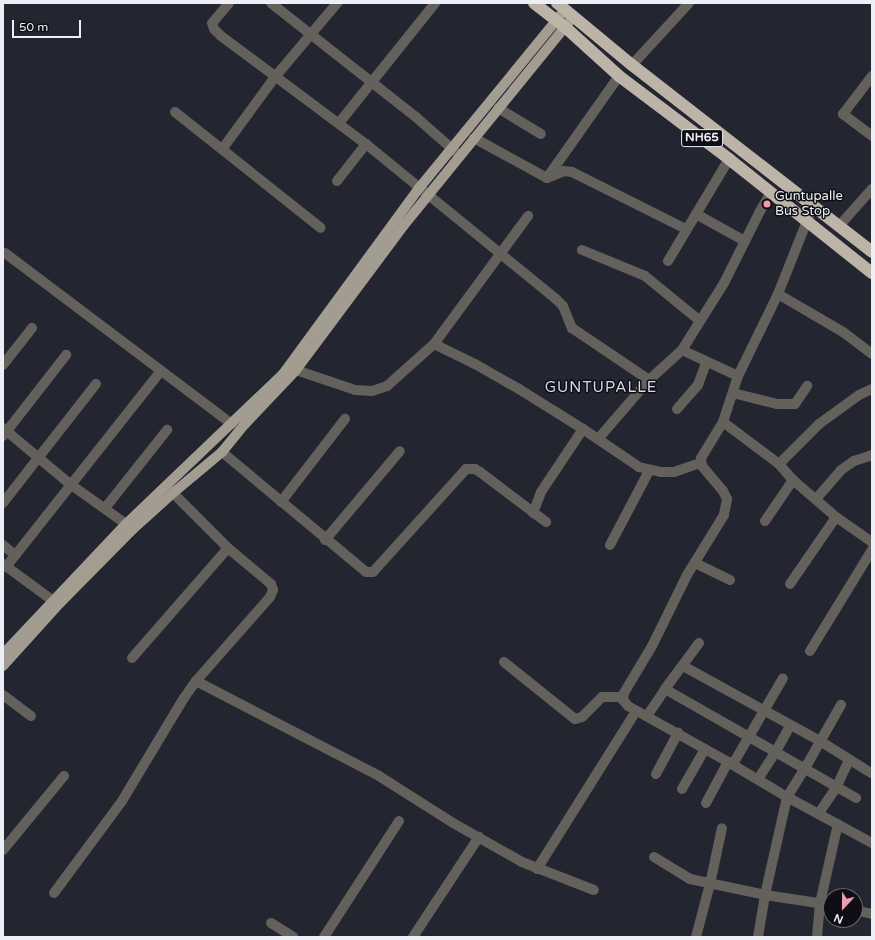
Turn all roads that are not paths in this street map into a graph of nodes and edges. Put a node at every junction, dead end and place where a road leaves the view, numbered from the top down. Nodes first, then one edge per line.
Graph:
1 (229, 3) edge
2 (271, 3) edge
3 (337, 3) edge
4 (435, 3) edge
5 (534, 3) edge
6 (689, 3) edge
7 (565, 10) edge
8 (560, 24) junction
9 (310, 34) junction
10 (632, 64) junction
11 (619, 76) junction
12 (872, 76) edge
13 (275, 77) junction
14 (373, 82) junction
15 (498, 108) junction
16 (175, 112) dead end
17 (339, 124) junction
18 (541, 134) dead end
19 (872, 136) edge
20 (474, 138) junction
21 (366, 144) junction
22 (222, 148) junction
23 (452, 148) junction
24 (460, 156) junction
25 (729, 159) junction
26 (547, 178) junction
27 (337, 180) dead end
28 (420, 187) junction
29 (872, 189) edge
30 (771, 193) junction
31 (429, 195) junction
32 (813, 206) junction
33 (696, 214) junction
34 (528, 216) dead end
35 (808, 222) junction
36 (839, 226) junction
37 (321, 228) dead end
38 (686, 229) junction
39 (745, 241) junction
40 (582, 250) dead end
41 (872, 252) edge
42 (5, 253) dead end
43 (500, 254) junction
44 (668, 261) dead end
45 (872, 273) edge
46 (778, 294) junction
47 (700, 321) junction
48 (32, 328) dead end
49 (434, 344) junction
50 (682, 350) junction
51 (872, 354) edge
52 (66, 355) dead end
53 (706, 363) junction
54 (3, 365) edge
55 (296, 370) junction
56 (161, 371) junction
57 (738, 376) junction
58 (649, 380) junction
59 (96, 384) dead end
60 (807, 386) dead end
61 (872, 389) edge
62 (733, 393) junction
63 (677, 409) dead end
64 (344, 419) dead end
65 (724, 422) junction
66 (232, 424) junction
67 (583, 429) junction
68 (167, 430) dead end
69 (4, 432) edge
70 (598, 439) junction
71 (222, 452) junction
72 (400, 452) dead end
73 (872, 455) edge
74 (39, 458) junction
75 (700, 463) junction
76 (779, 464) junction
77 (649, 471) junction
78 (793, 480) junction
79 (70, 484) junction
80 (169, 489) junction
81 (816, 499) junction
82 (281, 502) junction
83 (3, 504) edge
84 (105, 508) junction
85 (533, 513) junction
86 (836, 517) junction
87 (765, 521) dead end
88 (546, 522) dead end
89 (129, 526) junction
90 (325, 540) junction
91 (872, 542) edge
92 (3, 545) edge
93 (610, 545) dead end
94 (228, 548) junction
95 (872, 550) edge
96 (15, 555) junction
97 (695, 563) junction
98 (5, 566) edge
99 (730, 580) dead end
100 (790, 584) dead end
101 (52, 600) junction
102 (699, 643) dead end
103 (810, 651) dead end
104 (3, 654) edge
105 (132, 658) dead end
106 (504, 662) dead end
107 (3, 666) edge
108 (683, 666) junction
109 (783, 678) dead end
110 (196, 681) junction
111 (665, 689) junction
112 (3, 695) edge
113 (623, 697) junction
114 (841, 706) dead end
115 (764, 710) junction
116 (636, 711) junction
117 (31, 716) dead end
118 (647, 716) junction
119 (790, 726) junction
120 (678, 733) junction
121 (749, 736) junction
122 (820, 741) junction
123 (705, 750) junction
124 (775, 753) junction
125 (849, 760) junction
126 (730, 763) junction
127 (804, 770) junction
128 (871, 772) dead end
129 (656, 774) dead end
130 (64, 776) dead end
131 (758, 779) junction
132 (682, 788) dead end
133 (836, 788) junction
134 (787, 797) junction
135 (856, 798) dead end
136 (706, 803) dead end
137 (819, 813) junction
138 (399, 821) dead end
139 (838, 824) junction
140 (722, 828) dead end
141 (478, 840) junction
142 (872, 843) edge
143 (3, 850) edge
144 (654, 857) dead end
145 (537, 869) junction
146 (710, 884) junction
147 (594, 890) dead end
148 (54, 893) dead end
149 (765, 895) junction
150 (820, 903) junction
151 (823, 904) edge
152 (271, 923) dead end
153 (293, 937) edge
154 (324, 937) edge
155 (413, 937) edge
156 (696, 937) edge
157 (758, 937) edge
158 (817, 937) edge

1 - 13 street
2 - 9 street
3 - 9 street
4 - 14 street
5 - 8 highway, NH65
6 - 10 street
7 - 8 main road
7 - 10 highway, NH65
8 - 11 highway, NH65
8 - 15 main road
8 - 23 main road
9 - 13 street
9 - 14 street
10 - 32 highway, NH65
11 - 25 highway, NH65
11 - 26 street
12 - 19 street
13 - 17 street
13 - 22 street
14 - 17 street
14 - 23 street
15 - 18 street
15 - 20 main road
16 - 22 street
17 - 21 street
20 - 24 main road
20 - 26 street
21 - 27 street
21 - 28 street
22 - 37 street
23 - 24 street
23 - 28 main road
24 - 31 main road
25 - 30 highway, NH65
25 - 33 street
26 - 38 street
28 - 31 street
28 - 66 main road
29 - 36 street
30 - 35 highway, NH65
30 - 39 street
31 - 43 street
31 - 55 main road
32 - 35 street
32 - 36 highway, NH65
33 - 38 street
33 - 39 street
34 - 43 street
35 - 45 highway, NH65
35 - 46 street
36 - 41 highway, NH65
38 - 44 street
39 - 47 street
40 - 47 street
42 - 56 street
43 - 49 street
43 - 58 street
46 - 51 street
46 - 57 street
47 - 50 street
48 - 54 street
49 - 55 street
49 - 67 street
50 - 53 street
50 - 58 street
52 - 69 street
53 - 57 street
53 - 63 street
55 - 71 main road
56 - 66 street
56 - 79 street
57 - 62 street
58 - 70 street
59 - 74 street
60 - 62 street
61 - 76 street
62 - 65 street
64 - 82 street
65 - 75 street
65 - 76 street
66 - 80 main road
67 - 70 street
67 - 85 street
68 - 84 street
69 - 74 street
70 - 77 street
71 - 80 main road
71 - 82 street
72 - 90 street
73 - 81 street
74 - 79 street
74 - 83 street
75 - 77 street
75 - 97 street
76 - 78 street
77 - 93 street
78 - 81 street
78 - 87 street
79 - 84 street
79 - 96 street
80 - 89 main road
80 - 94 street
81 - 86 street
82 - 90 street
84 - 89 street
85 - 88 street
85 - 90 street
86 - 91 street
86 - 100 street
89 - 101 main road
89 - 107 main road
92 - 96 street
94 - 105 street
94 - 110 street
95 - 103 street
96 - 98 street
97 - 99 street
97 - 113 street
98 - 101 street
101 - 104 main road
102 - 108 street
106 - 113 street
108 - 111 street
108 - 115 street
109 - 115 street
110 - 141 street
110 - 148 street
111 - 118 street
111 - 121 street
112 - 117 street
113 - 116 street
114 - 122 street
115 - 119 street
115 - 121 street
116 - 118 street
116 - 145 street
118 - 120 street
119 - 122 street
119 - 124 street
120 - 123 street
120 - 129 street
121 - 124 street
121 - 126 street
122 - 125 street
122 - 127 street
123 - 126 street
123 - 132 street
124 - 127 street
124 - 131 street
125 - 128 street
125 - 133 street
126 - 131 street
126 - 136 street
127 - 133 street
127 - 134 street
130 - 143 street
131 - 134 street
133 - 135 street
133 - 137 street
134 - 137 street
134 - 149 street
137 - 139 street
138 - 154 street
139 - 142 street
139 - 150 street
140 - 146 street
141 - 145 street
141 - 155 street
144 - 146 street
145 - 147 street
146 - 149 street
146 - 156 street
149 - 150 street
149 - 157 street
150 - 151 street
150 - 158 street
152 - 153 street

